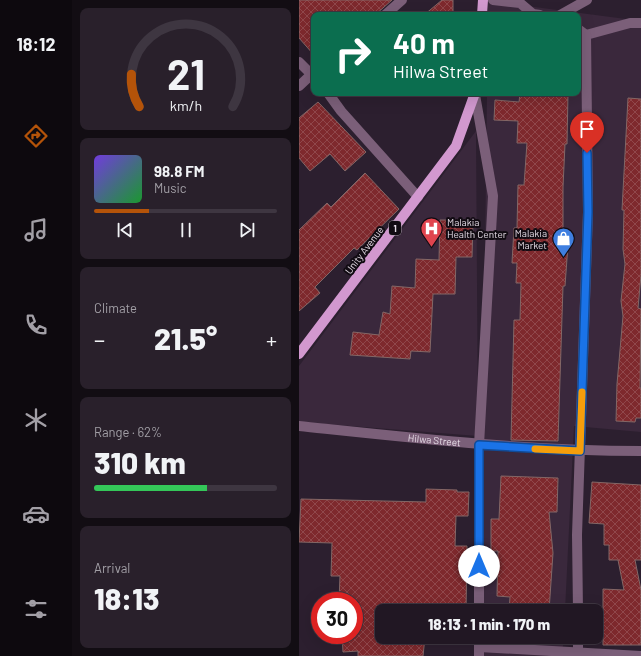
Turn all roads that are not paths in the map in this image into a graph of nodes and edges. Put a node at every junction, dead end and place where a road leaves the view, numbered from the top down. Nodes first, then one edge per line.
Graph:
1 (401, 0) edge
2 (483, 0) edge
3 (493, 0) edge
4 (587, 0) edge
5 (388, 12) edge
6 (481, 12) edge
7 (531, 12) edge
8 (565, 12) edge
9 (641, 23) edge
10 (582, 32) edge
11 (299, 62) edge
12 (311, 72) edge
13 (311, 76) edge
14 (299, 86) edge
15 (330, 96) edge
16 (474, 96) edge
17 (475, 96) edge
18 (418, 197) junction
19 (299, 354) edge
20 (299, 426) edge
21 (479, 445) junction
22 (580, 451) junction
23 (641, 451) edge
24 (479, 604) edge
25 (578, 604) edge
26 (479, 647) edge
27 (578, 654) edge
28 (641, 656) edge

1 - 5 street
2 - 6 main road
3 - 7 street
4 - 8 street
9 - 10 street
10 - 22 street
11 - 12 street
13 - 14 street
15 - 18 street
16 - 18 main road, Unity Avenue / 1
17 - 21 street
18 - 19 main road, Unity Avenue / 1
20 - 21 street, Hilwa Street
21 - 22 street, Hilwa Street
21 - 24 street
22 - 23 street, Hilwa Street
22 - 25 street
26 - 27 street
27 - 28 street

